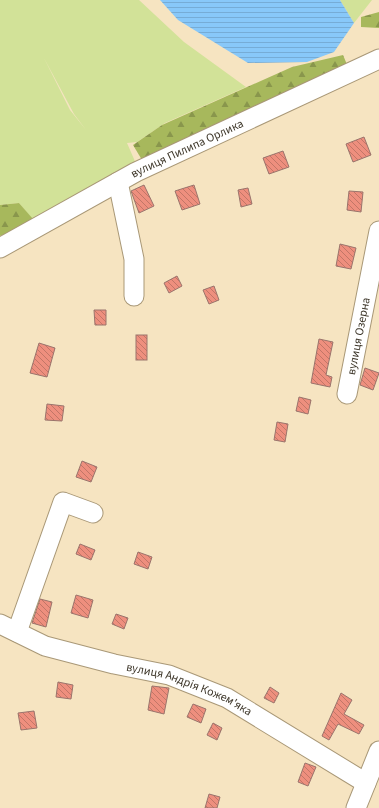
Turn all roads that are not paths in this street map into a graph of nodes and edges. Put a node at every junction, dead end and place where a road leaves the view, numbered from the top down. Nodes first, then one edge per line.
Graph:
1 (379, 59) edge
2 (118, 182) junction
3 (379, 231) edge
4 (0, 248) edge
5 (134, 296) dead end
6 (346, 394) dead end
7 (93, 513) dead end
8 (0, 624) edge
9 (17, 632) junction
10 (379, 752) edge
11 (366, 783) junction
12 (356, 808) edge

1 - 2 street, вулиця Пилипа Орлика
2 - 4 street, вулиця Пилипа Орлика
2 - 5 street
3 - 6 street, вулиця Озерна
7 - 9 street
8 - 9 street, вулиця Андрія Кожем'яка
9 - 11 street, вулиця Андрія Кожем'яка
10 - 11 street
11 - 12 street

